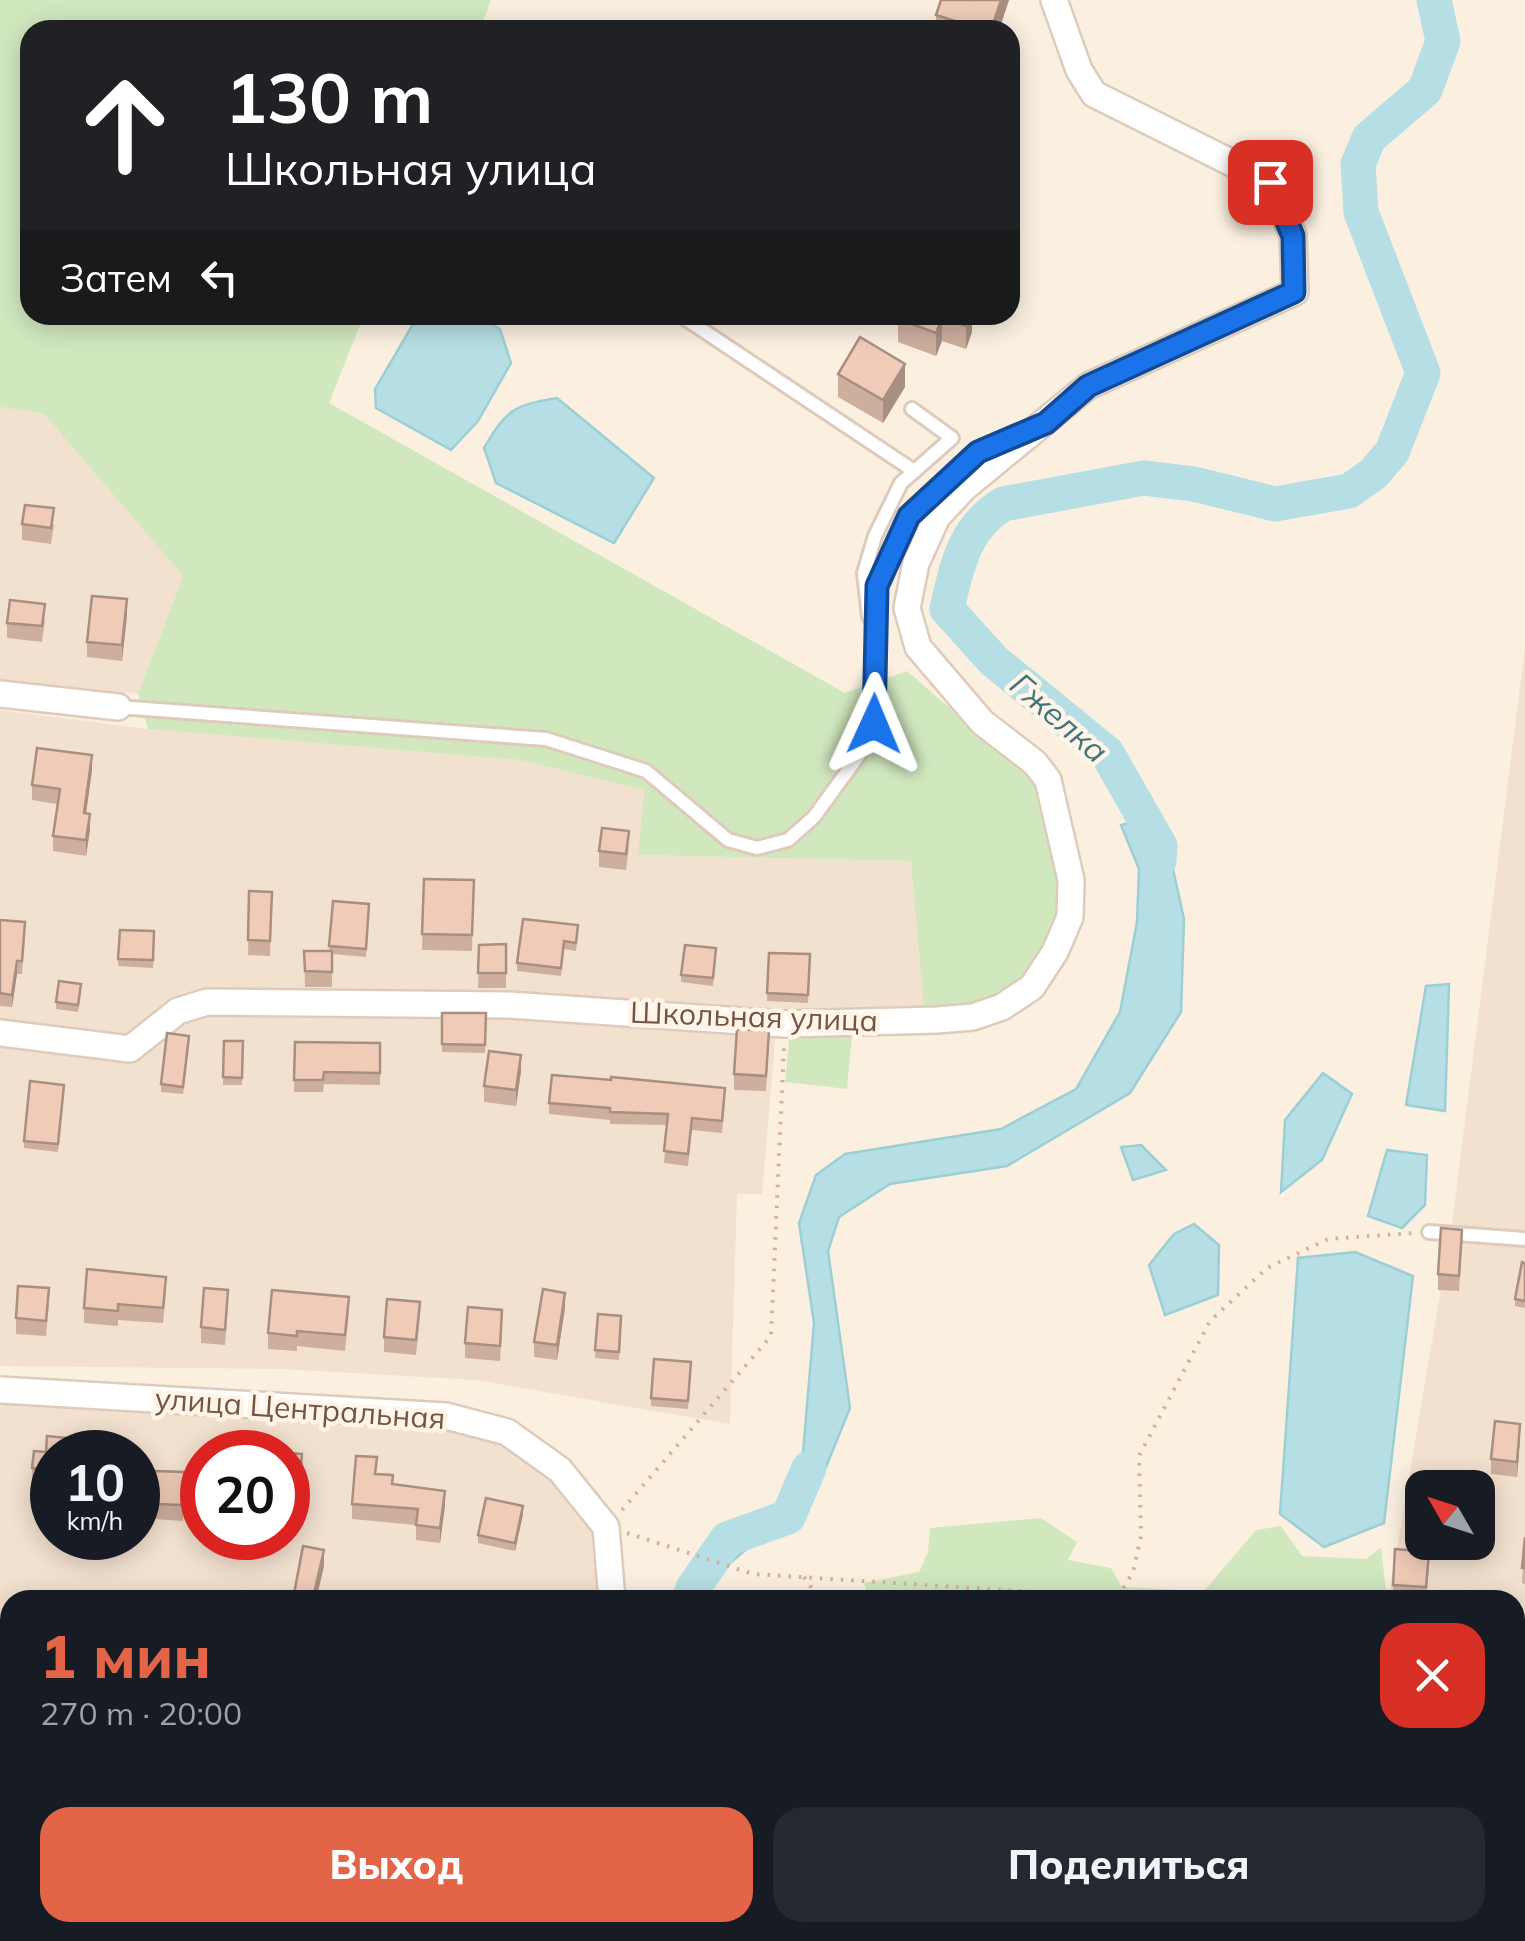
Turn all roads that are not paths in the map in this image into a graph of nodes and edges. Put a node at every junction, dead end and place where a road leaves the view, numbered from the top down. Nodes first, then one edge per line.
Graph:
1 (1054, 0) edge
2 (695, 325) edge
3 (912, 409) dead end
4 (1046, 423) junction
5 (914, 471) junction
6 (875, 665) junction
7 (0, 694) edge
8 (118, 707) joint
9 (0, 1033) edge
10 (1429, 1232) road end
11 (1525, 1239) edge
12 (0, 1390) edge
13 (611, 1590) edge

1 - 4 street, Школьная улица
2 - 5 lane
3 - 5 lane
4 - 6 lane
4 - 9 street, Школьная улица
5 - 6 lane
6 - 8 lane
7 - 8 street
10 - 11 lane
12 - 13 street, улица Центральная

